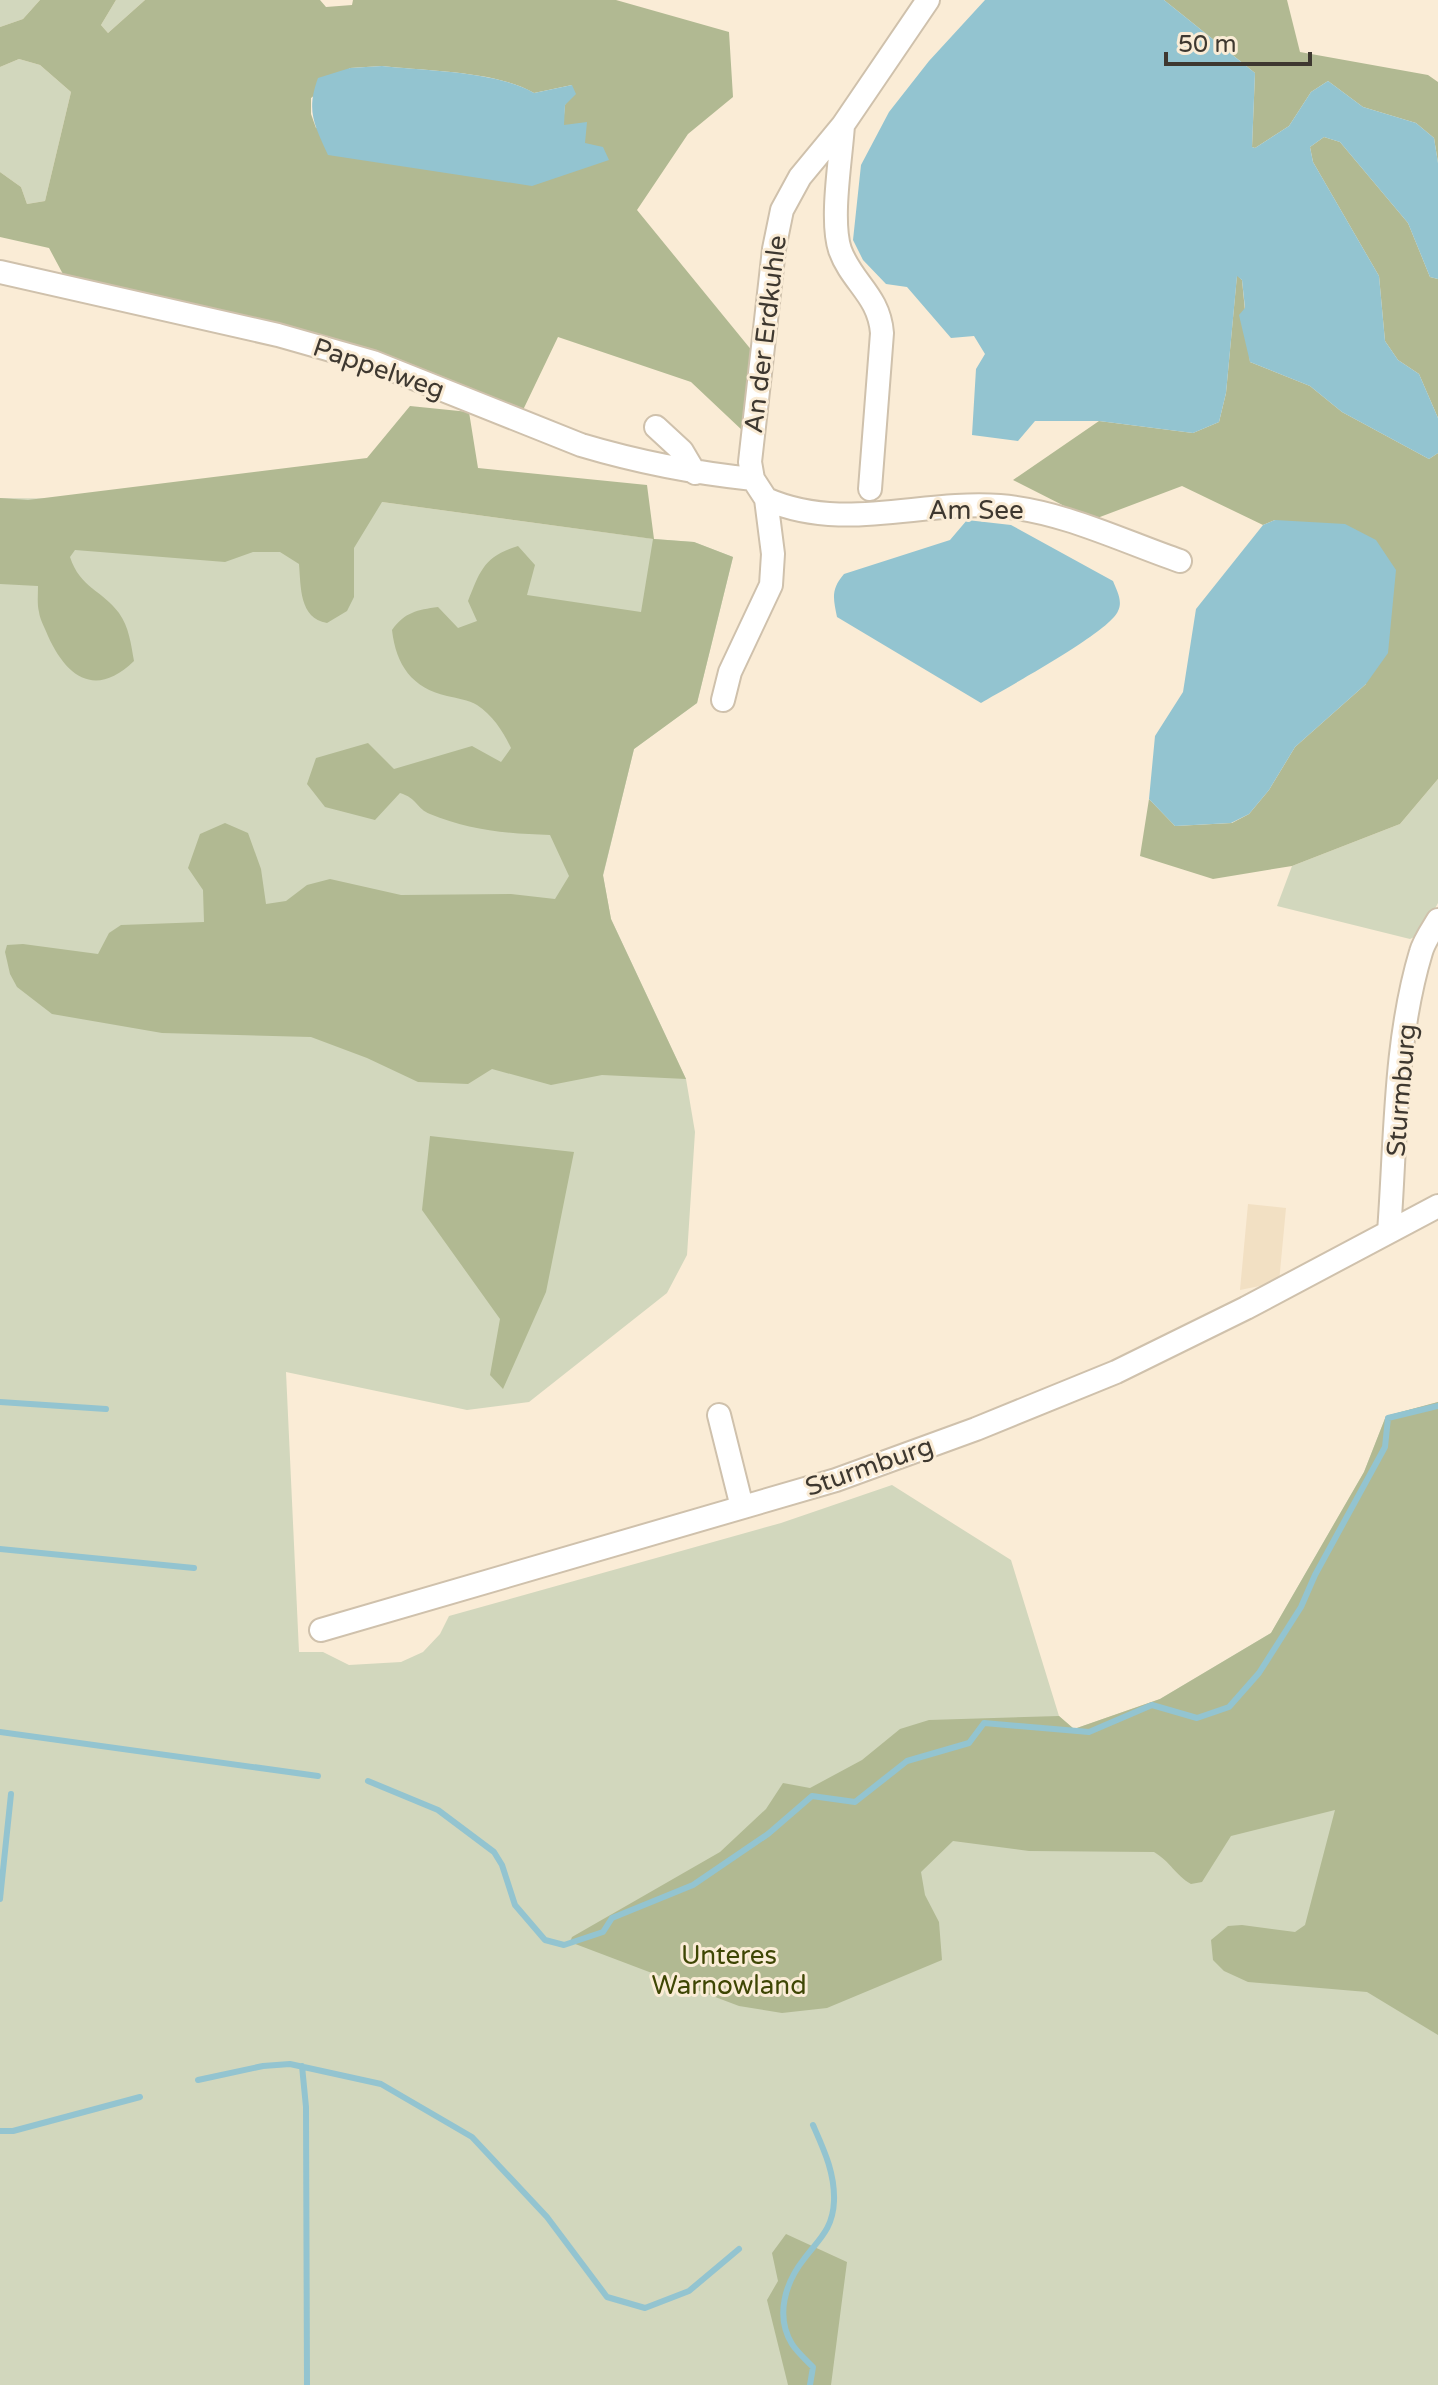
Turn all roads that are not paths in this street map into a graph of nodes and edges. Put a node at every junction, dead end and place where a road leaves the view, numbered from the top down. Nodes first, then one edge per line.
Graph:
1 (928, 0) edge
2 (843, 125) junction
3 (0, 272) edge
4 (656, 427) dead end
5 (695, 473) junction
6 (753, 479) junction
7 (870, 489) dead end
8 (766, 499) junction
9 (1180, 561) dead end
10 (723, 700) dead end
11 (1438, 920) edge
12 (1438, 1206) edge
13 (1389, 1232) junction
14 (719, 1415) dead end
15 (742, 1507) junction
16 (321, 1630) dead end

1 - 2 street, An der Erdkuhle
2 - 6 street, An der Erdkuhle
2 - 7 street
3 - 5 street, Pappelweg
4 - 5 street
5 - 6 street, Pappelweg
6 - 8 street
8 - 9 street, Am See
8 - 10 street
11 - 13 street, Sturmburg
12 - 13 street, Sturmburg
13 - 15 street, Sturmburg
14 - 15 street
15 - 16 street, Sturmburg

